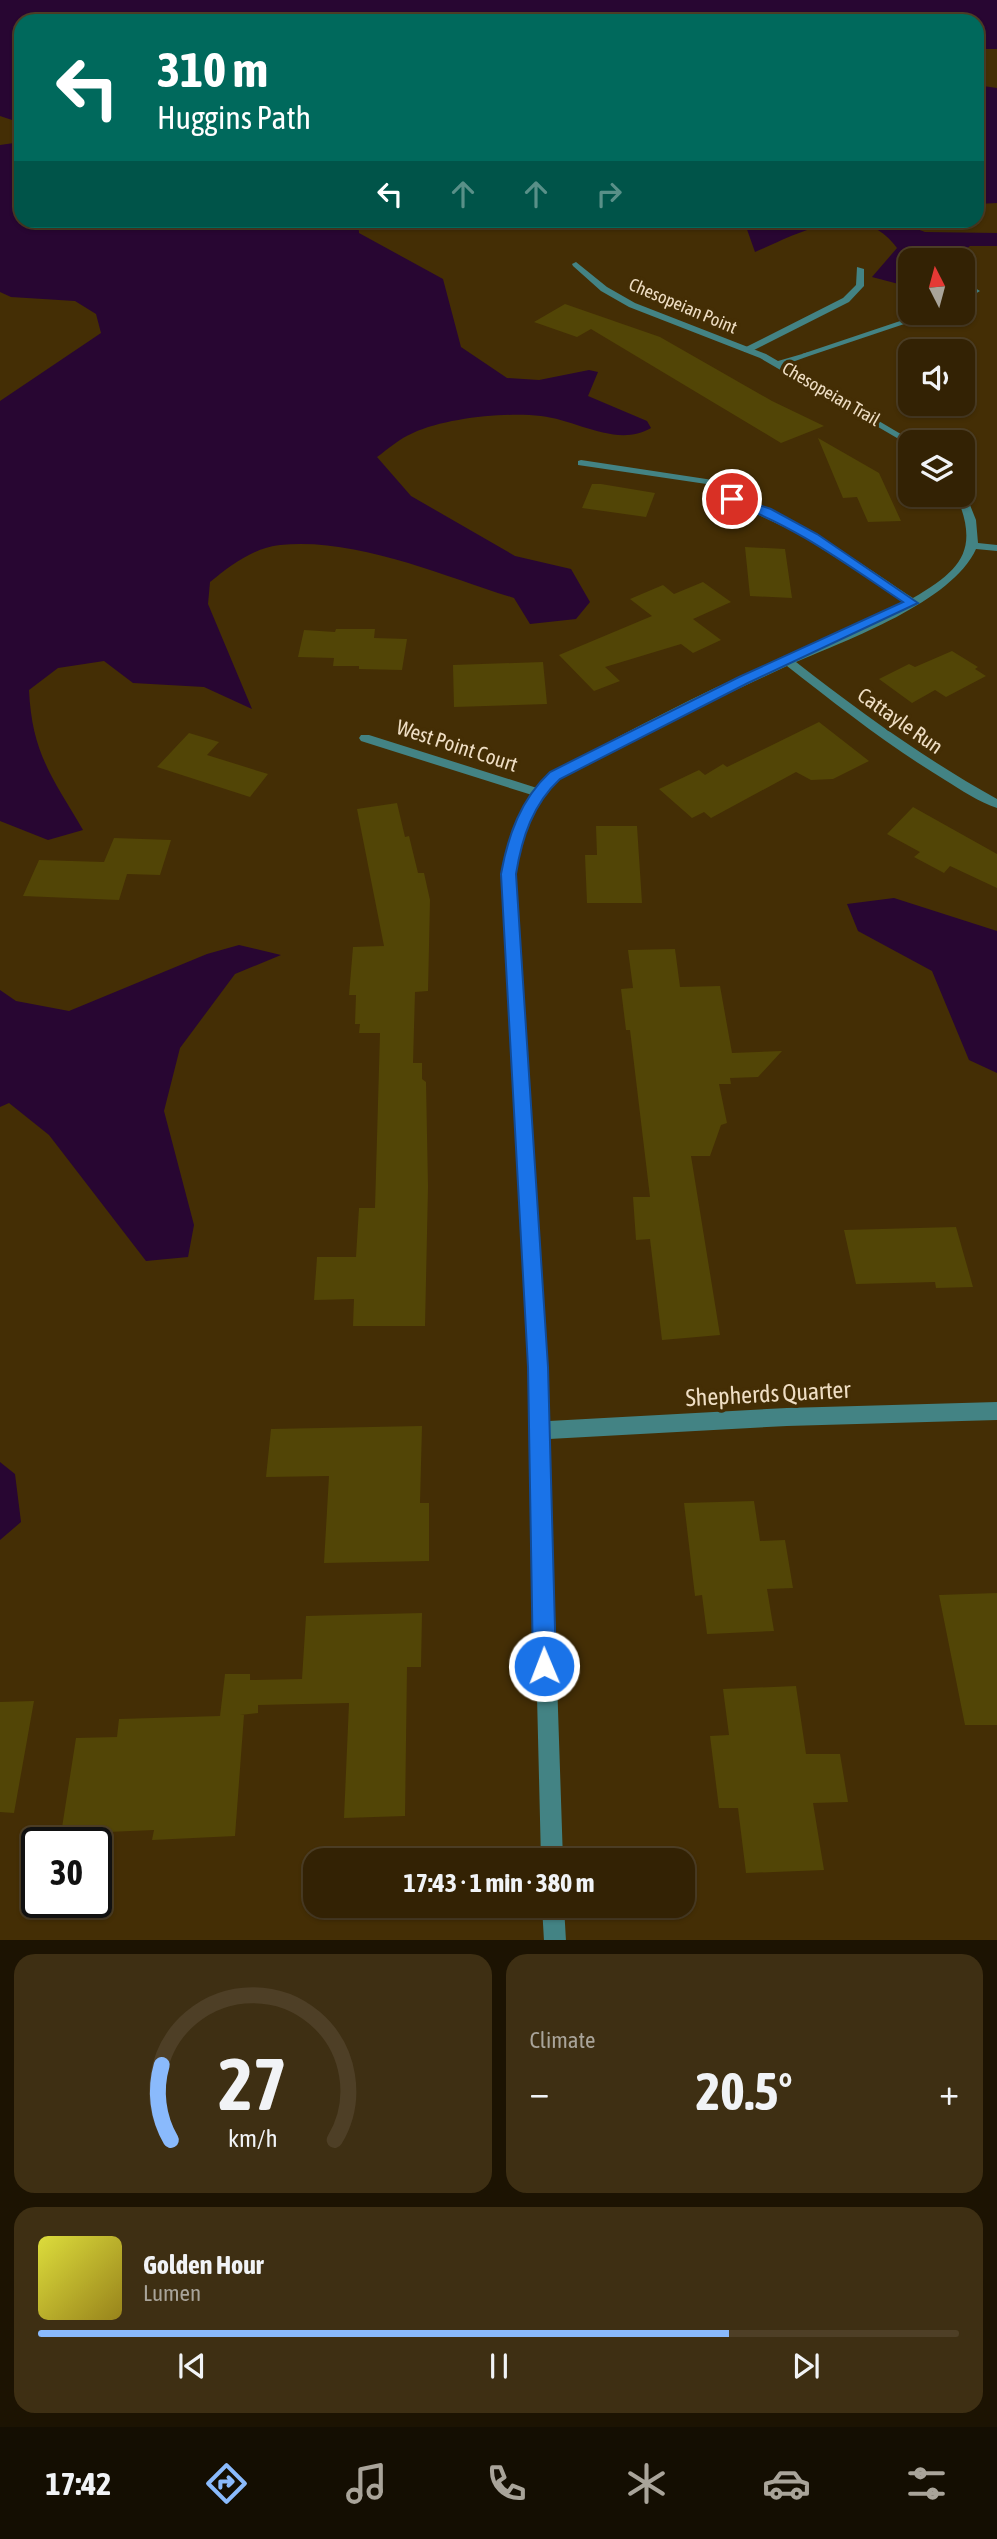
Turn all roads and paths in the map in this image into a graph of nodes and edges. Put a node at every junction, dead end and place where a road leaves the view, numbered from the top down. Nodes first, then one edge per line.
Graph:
1 (576, 264) dead end
2 (860, 269) dead end
3 (898, 324) edge
4 (747, 350) junction
5 (779, 364) junction
6 (898, 435) edge
7 (582, 463) dead end
8 (965, 507) edge
9 (972, 546) junction
10 (997, 548) edge
11 (912, 603) junction
12 (787, 660) junction
13 (365, 738) dead end
14 (537, 792) junction
15 (997, 804) edge
16 (997, 1411) edge
17 (541, 1430) junction
18 (551, 1848) edge
19 (554, 1918) edge
20 (555, 1940) edge

1 - 4 street, Chesopeian Point
2 - 4 street
3 - 5 street
4 - 5 street, Chesopeian Trail
5 - 6 street, Chesopeian Trail
7 - 11 street
8 - 9 street
9 - 10 street
9 - 11 street
11 - 12 street
12 - 14 street
12 - 15 street, Cattayle Run
13 - 14 street, West Point Court
14 - 17 street
16 - 17 street, Shepherds Quarter
17 - 18 street
19 - 20 street

